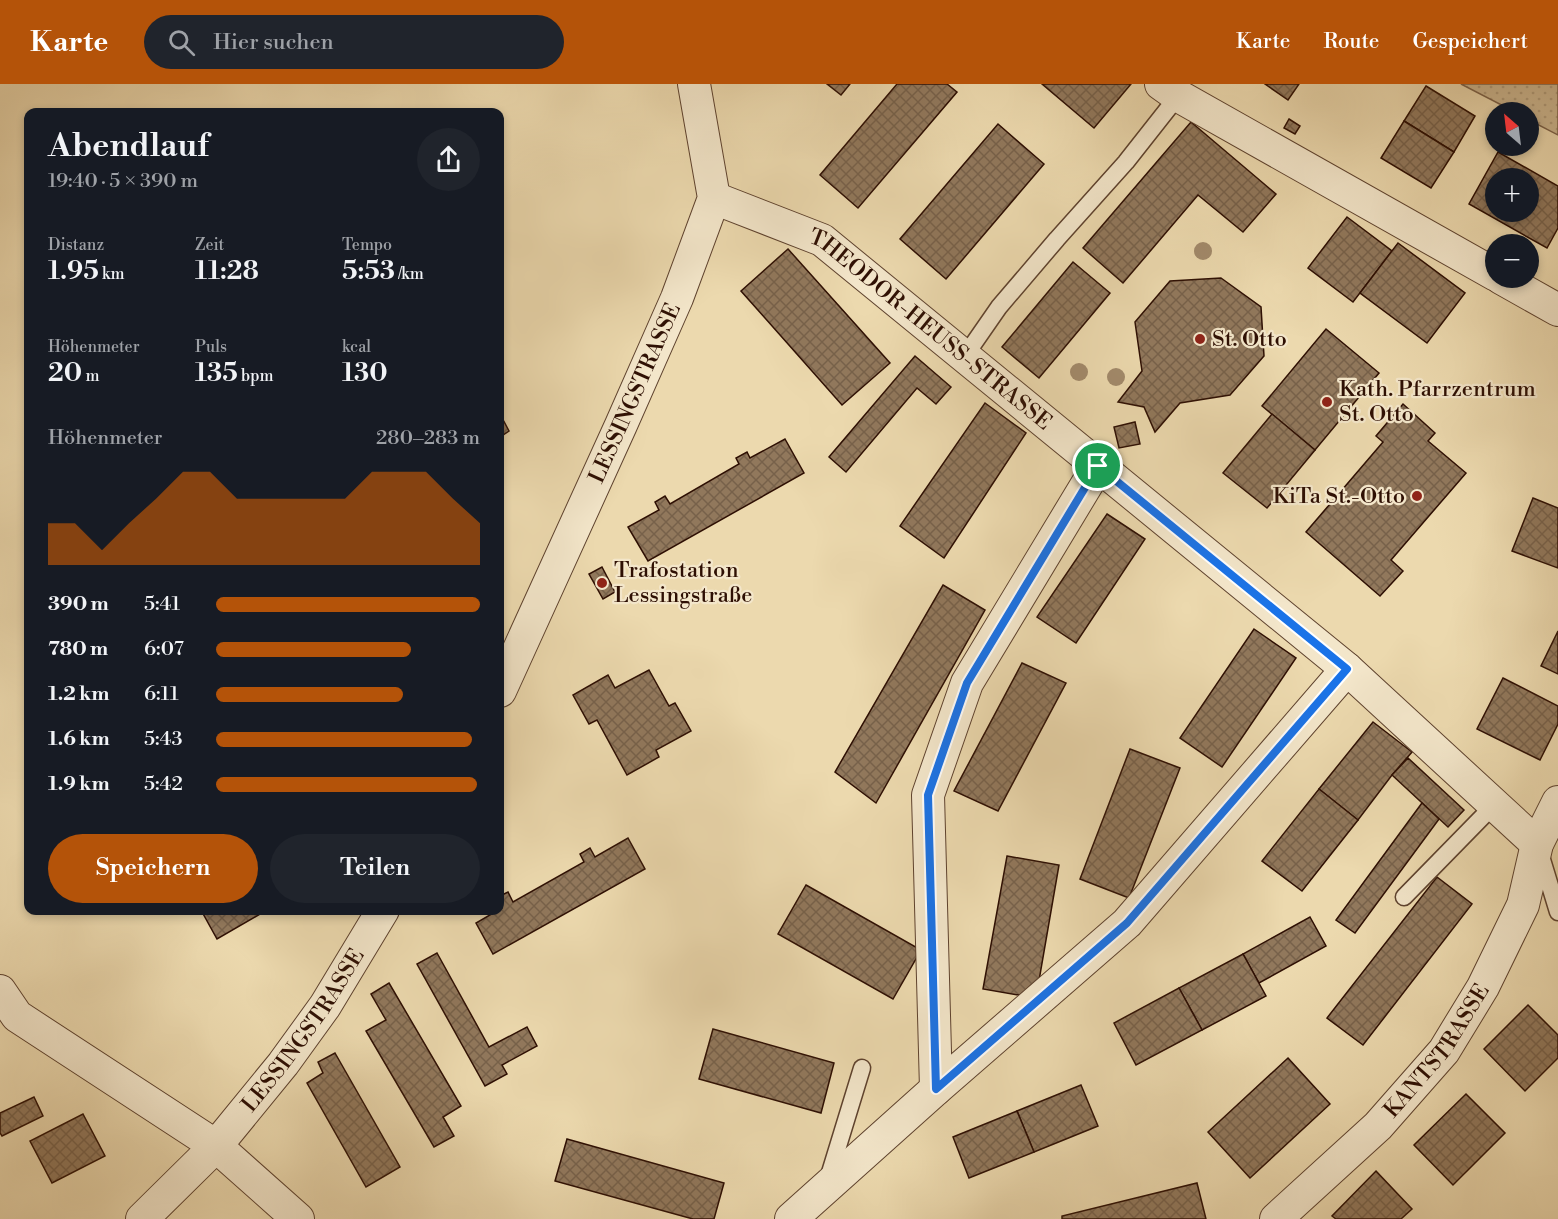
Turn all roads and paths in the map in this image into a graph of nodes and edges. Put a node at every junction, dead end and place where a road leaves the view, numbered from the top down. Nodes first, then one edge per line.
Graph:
1 (694, 84) edge
2 (1170, 90) edge
3 (714, 198) junction
4 (1485, 268) edge
5 (1519, 288) edge
6 (1558, 310) edge
7 (965, 356) junction
8 (1098, 466) junction
9 (1347, 669) junction
10 (504, 680) edge
11 (1558, 802) edge
12 (1494, 805) junction
13 (1537, 844) junction
14 (1404, 897) dead end
15 (1558, 912) edge
16 (380, 915) edge
17 (0, 991) edge
18 (862, 1068) dead end
19 (936, 1089) junction
20 (216, 1146) junction
21 (825, 1189) junction
22 (142, 1219) edge
23 (298, 1219) edge
24 (791, 1219) edge
25 (1276, 1219) edge

1 - 3 street
2 - 4 street
2 - 7 lane
3 - 7 street, THEODOR-HEUSS-STRASSE
3 - 10 street, LESSINGSTRASSE
5 - 6 street
7 - 8 street, THEODOR-HEUSS-STRASSE
8 - 9 street, THEODOR-HEUSS-STRASSE
8 - 19 street
9 - 12 street, THEODOR-HEUSS-STRASSE
9 - 19 street
11 - 13 street, KANTSTRASSE
12 - 13 street, THEODOR-HEUSS-STRASSE
12 - 14 lane
13 - 15 lane
13 - 25 street, KANTSTRASSE
16 - 20 street, LESSINGSTRASSE
17 - 20 street
18 - 21 lane
19 - 21 street
20 - 22 street, LESSINGSTRASSE
20 - 23 street
21 - 24 street

